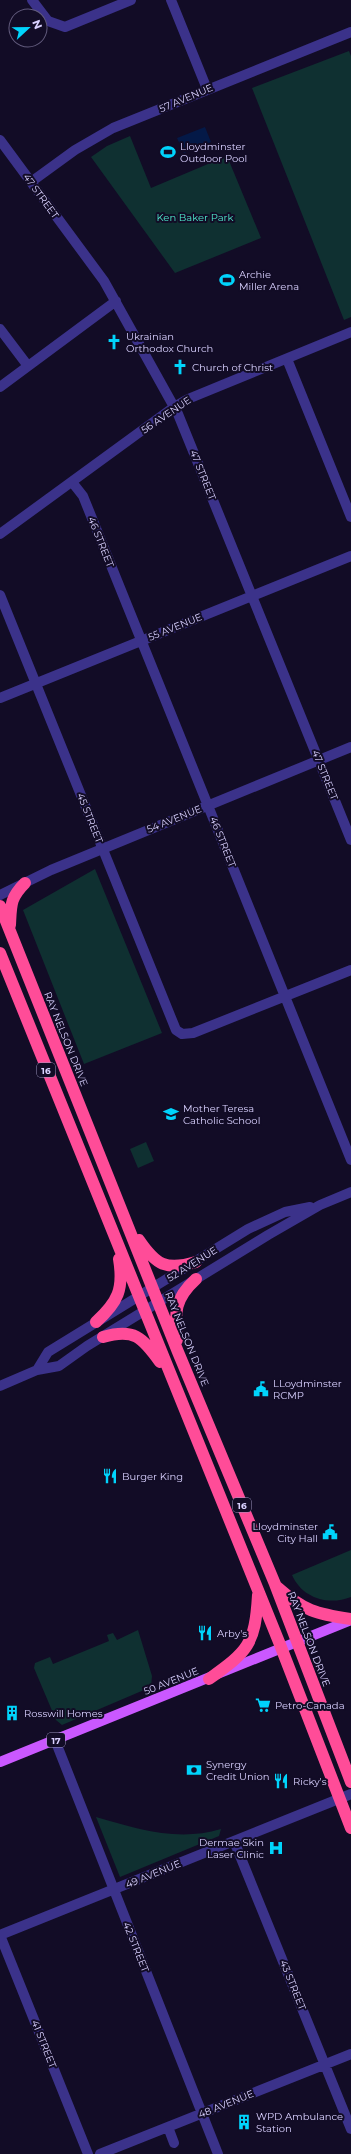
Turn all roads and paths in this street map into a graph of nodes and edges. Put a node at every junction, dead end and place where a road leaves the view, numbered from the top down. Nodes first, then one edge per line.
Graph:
1 (32, 0) edge
2 (131, 0) edge
3 (170, 0) edge
4 (351, 32) edge
5 (207, 89) junction
6 (0, 140) edge
7 (31, 182) junction
8 (116, 301) junction
9 (0, 329) edge
10 (351, 332) edge
11 (287, 359) junction
12 (28, 366) junction
13 (0, 387) edge
14 (174, 407) junction
15 (72, 482) junction
16 (351, 517) edge
17 (0, 534) edge
18 (351, 556) edge
19 (0, 595) edge
20 (252, 595) junction
21 (141, 641) junction
22 (36, 684) junction
23 (0, 698) edge
24 (351, 747) edge
25 (319, 760) junction
26 (208, 805) junction
27 (351, 840) edge
28 (102, 849) junction
29 (25, 883) junction
30 (0, 895) edge
31 (0, 906) edge
32 (10, 930) junction
33 (0, 953) edge
34 (351, 970) edge
35 (285, 997) junction
36 (351, 1160) edge
37 (78, 1172) dead end
38 (94, 1187) junction
39 (351, 1192) edge
40 (320, 1205) junction
41 (126, 1221) junction
42 (115, 1238) junction
43 (196, 1262) junction
44 (196, 1279) junction
45 (153, 1288) junction
46 (138, 1297) junction
47 (159, 1302) junction
48 (144, 1311) junction
49 (96, 1322) junction
50 (102, 1337) junction
51 (178, 1352) junction
52 (37, 1370) junction
53 (171, 1378) junction
54 (0, 1386) edge
55 (275, 1584) junction
56 (258, 1592) junction
57 (351, 1620) edge
58 (298, 1643) junction
59 (281, 1650) junction
60 (209, 1679) junction
61 (55, 1740) junction
62 (0, 1762) edge
63 (351, 1782) edge
64 (351, 1794) edge
65 (339, 1798) junction
66 (351, 1828) edge
67 (234, 1841) junction
68 (114, 1890) junction
69 (0, 1935) edge
70 (351, 2054) edge
71 (325, 2065) junction
72 (202, 2114) junction
73 (168, 2127) junction
74 (351, 2129) edge
75 (174, 2143) dead end
76 (88, 2154) edge
77 (100, 2154) edge
78 (218, 2154) edge

1 - 2 street
3 - 5 street
4 - 5 street, 57 AVENUE
5 - 7 street, 57 AVENUE
6 - 7 street, 47 STREET
7 - 8 street, 47 STREET
8 - 12 street
8 - 14 street, 47 STREET
9 - 12 street
10 - 11 street, 56 AVENUE
11 - 14 street, 56 AVENUE
11 - 16 street
12 - 13 street
14 - 15 street, 56 AVENUE
14 - 20 street, 47 STREET
15 - 17 street, 56 AVENUE
15 - 21 street, 46 STREET
18 - 20 street, 55 AVENUE
19 - 22 street, 45 STREET
20 - 21 street, 55 AVENUE
20 - 25 street, 47 STREET
21 - 22 street, 55 AVENUE
21 - 26 street, 46 STREET
22 - 23 street, 55 AVENUE
22 - 28 street, 45 STREET
24 - 25 street, 54 AVENUE
25 - 26 street, 54 AVENUE
25 - 27 street, 47 STREET
26 - 28 street, 54 AVENUE
26 - 35 street, 46 STREET
28 - 29 street, 54 AVENUE
28 - 35 street, 45 STREET
29 - 30 street, 54 AVENUE
29 - 32 highway
31 - 32 highway, RAY NELSON DRIVE
32 - 41 highway, RAY NELSON DRIVE / 16
33 - 38 highway, 16
34 - 35 street
35 - 36 street, 46 STREET
37 - 38 highway
38 - 42 highway, 16
39 - 40 street, 52 AVENUE
40 - 43 street, 52 AVENUE
40 - 44 street, 52 AVENUE
41 - 43 highway
41 - 45 highway, RAY NELSON DRIVE / 16
42 - 46 highway, 16
42 - 49 highway
43 - 45 street, 52 AVENUE
44 - 47 street, 52 AVENUE
44 - 51 highway
45 - 46 street, 52 AVENUE
45 - 47 highway, RAY NELSON DRIVE / 16
46 - 48 highway, 16
46 - 49 street, 52 AVENUE
47 - 48 street, 52 AVENUE
47 - 51 highway, RAY NELSON DRIVE / 16
48 - 50 street, 52 AVENUE
48 - 53 highway, 16
49 - 52 street, 52 AVENUE
50 - 52 street, 52 AVENUE
50 - 53 highway
51 - 55 highway, RAY NELSON DRIVE / 16
52 - 54 street, 52 AVENUE
53 - 56 highway, 16
55 - 57 highway
55 - 58 highway, RAY NELSON DRIVE / 16
56 - 59 highway, 16
56 - 60 highway
57 - 58 main road, 50 AVENUE
58 - 59 main road, 50 AVENUE
58 - 63 highway, RAY NELSON DRIVE / 16
59 - 60 main road, 50 AVENUE / 17
59 - 65 highway, 16
60 - 61 main road, 50 AVENUE / 17
61 - 62 main road, 50 AVENUE / 17
61 - 68 street, 42 STREET
64 - 65 street, 49 AVENUE
65 - 66 highway, 16
65 - 67 street, 49 AVENUE
67 - 68 street, 49 AVENUE
67 - 71 street, 43 STREET
68 - 69 street, 49 AVENUE
68 - 72 street, 42 STREET
69 - 76 street, 41 STREET
70 - 71 street, 48 AVENUE
71 - 72 street, 48 AVENUE
71 - 74 street, 43 STREET
72 - 73 street, 48 AVENUE
72 - 78 street, 42 STREET
73 - 75 street
73 - 77 street, 48 AVENUE

